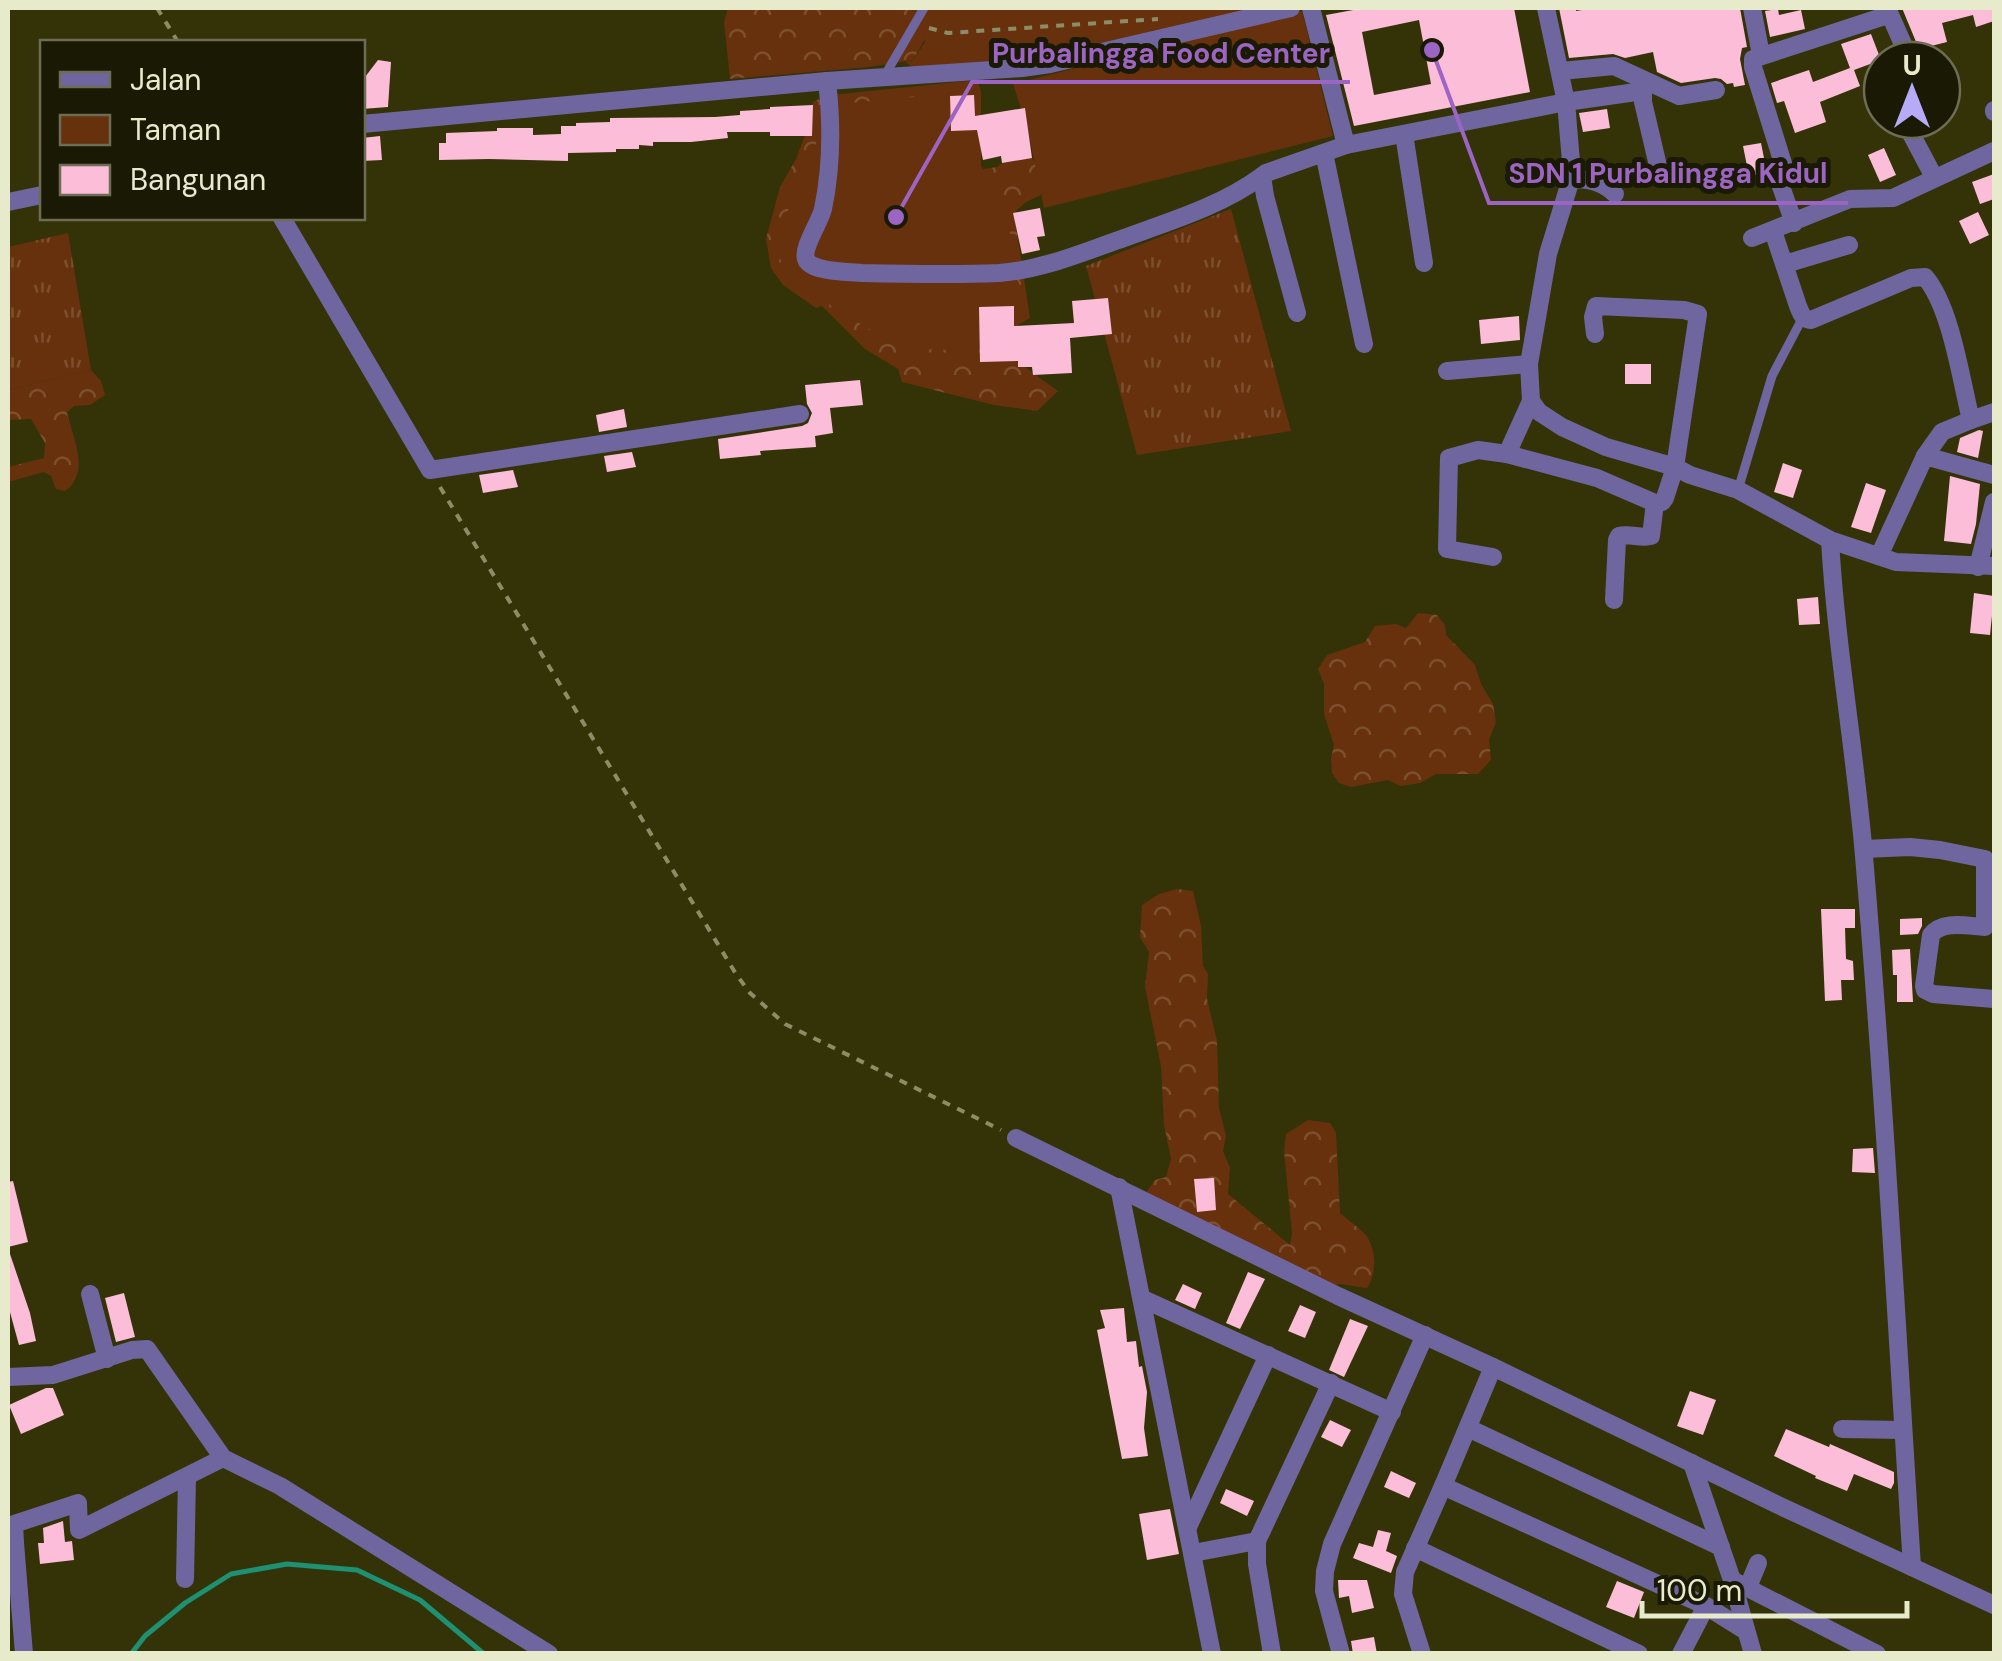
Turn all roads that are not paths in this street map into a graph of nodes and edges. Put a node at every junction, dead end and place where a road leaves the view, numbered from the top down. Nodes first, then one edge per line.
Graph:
1 (924, 8) edge
2 (1291, 8) edge
3 (1311, 8) edge
4 (1546, 8) edge
5 (1752, 8) edge
6 (1888, 12) edge
7 (1901, 40) edge
8 (1761, 55) junction
9 (1560, 71) junction
10 (884, 77) junction
11 (827, 80) junction
12 (1643, 85) junction
13 (1716, 90) dead end
14 (1566, 102) junction
15 (365, 124) edge
16 (1404, 134) junction
17 (1914, 140) edge
18 (1346, 145) junction
19 (1994, 151) edge
20 (1324, 153) junction
21 (1659, 170) dead end
22 (1262, 176) junction
23 (1934, 177) junction
24 (1571, 179) junction
25 (1615, 194) dead end
26 (40, 196) edge
27 (8, 202) edge
28 (283, 220) edge
29 (1794, 223) junction
30 (1773, 231) junction
31 (1752, 238) dead end
32 (1849, 245) dead end
33 (1424, 263) dead end
34 (1785, 264) junction
35 (1297, 314) dead end
36 (1803, 317) junction
37 (1594, 334) dead end
38 (1364, 344) dead end
39 (1529, 364) junction
40 (1447, 371) dead end
41 (1531, 401) junction
42 (1994, 412) edge
43 (800, 414) dead end
44 (1971, 420) junction
45 (1510, 447) junction
46 (1925, 456) junction
47 (1601, 462) junction
48 (1674, 469) junction
49 (1994, 475) edge
50 (1738, 490) junction
51 (1660, 500) junction
52 (1994, 502) edge
53 (1830, 540) junction
54 (1880, 556) junction
55 (1493, 557) dead end
56 (1986, 567) edge
57 (1614, 600) dead end
58 (1864, 850) junction
59 (1990, 859) edge
60 (1990, 928) edge
61 (1994, 998) edge
62 (1016, 1138) road end
63 (1119, 1187) junction
64 (90, 1294) dead end
65 (1143, 1299) junction
66 (1426, 1335) junction
67 (1268, 1355) junction
68 (107, 1359) junction
69 (1493, 1367) junction
70 (8, 1377) edge
71 (1330, 1382) junction
72 (1392, 1412) junction
73 (1468, 1428) junction
74 (1842, 1429) dead end
75 (1904, 1430) junction
76 (223, 1458) junction
77 (1692, 1463) junction
78 (187, 1478) junction
79 (1443, 1486) junction
80 (1188, 1528) junction
81 (1257, 1541) junction
82 (11, 1543) edge
83 (1720, 1547) junction
84 (1415, 1548) junction
85 (1193, 1554) junction
86 (1758, 1563) dead end
87 (1912, 1567) junction
88 (185, 1579) dead end
89 (1740, 1583) junction
90 (1994, 1605) edge
91 (1706, 1606) junction
92 (1741, 1627) junction
93 (24, 1654) edge
94 (549, 1654) edge
95 (1212, 1654) edge
96 (1272, 1654) edge
97 (1341, 1654) edge
98 (1422, 1654) edge
99 (1639, 1654) edge
100 (1682, 1654) edge
101 (1752, 1654) edge
102 (1877, 1654) edge

1 - 10 lane
2 - 10 street
3 - 18 street
4 - 9 street
5 - 8 street
6 - 7 street
6 - 8 street
8 - 29 street
9 - 12 street
9 - 14 street
10 - 11 street
11 - 15 street
11 - 22 street
12 - 13 street
12 - 14 street
12 - 21 street
14 - 16 street
14 - 24 street
16 - 18 street
16 - 33 street
17 - 23 street
18 - 20 street
19 - 23 street
20 - 22 street
20 - 38 street
22 - 35 street
23 - 29 street
24 - 25 street
24 - 39 street
26 - 27 street
28 - 43 street
29 - 30 street
30 - 31 street
30 - 34 street
32 - 34 street
34 - 36 street
36 - 44 street
36 - 50 lane
37 - 48 street
39 - 40 street
39 - 41 street
41 - 45 street
41 - 47 street
42 - 44 street
44 - 46 street
45 - 47 street
45 - 55 street
46 - 49 street
46 - 54 street
47 - 48 street
47 - 51 street
48 - 50 street
48 - 51 street
50 - 53 street
51 - 57 street
52 - 56 street
53 - 54 street
53 - 58 street
54 - 56 street
58 - 59 street
58 - 75 street
59 - 60 street
60 - 61 street
62 - 63 street
63 - 65 street
63 - 66 street
64 - 68 street
65 - 67 street
65 - 80 street
66 - 69 street
66 - 72 street
67 - 71 street
67 - 80 street
68 - 70 street
68 - 76 street
69 - 73 street
69 - 77 street
71 - 72 street
71 - 81 street
72 - 97 street
73 - 79 street
73 - 83 street
74 - 75 street
75 - 87 street
76 - 78 street
76 - 94 street
77 - 83 street
77 - 87 street
78 - 82 street
78 - 88 street
79 - 84 street
79 - 91 street
80 - 85 street
81 - 85 street
81 - 96 street
82 - 93 street
83 - 89 street
84 - 98 street
84 - 99 street
85 - 95 street
86 - 89 street
87 - 90 street
89 - 92 street
89 - 102 street
91 - 92 street
91 - 100 street
92 - 101 street

